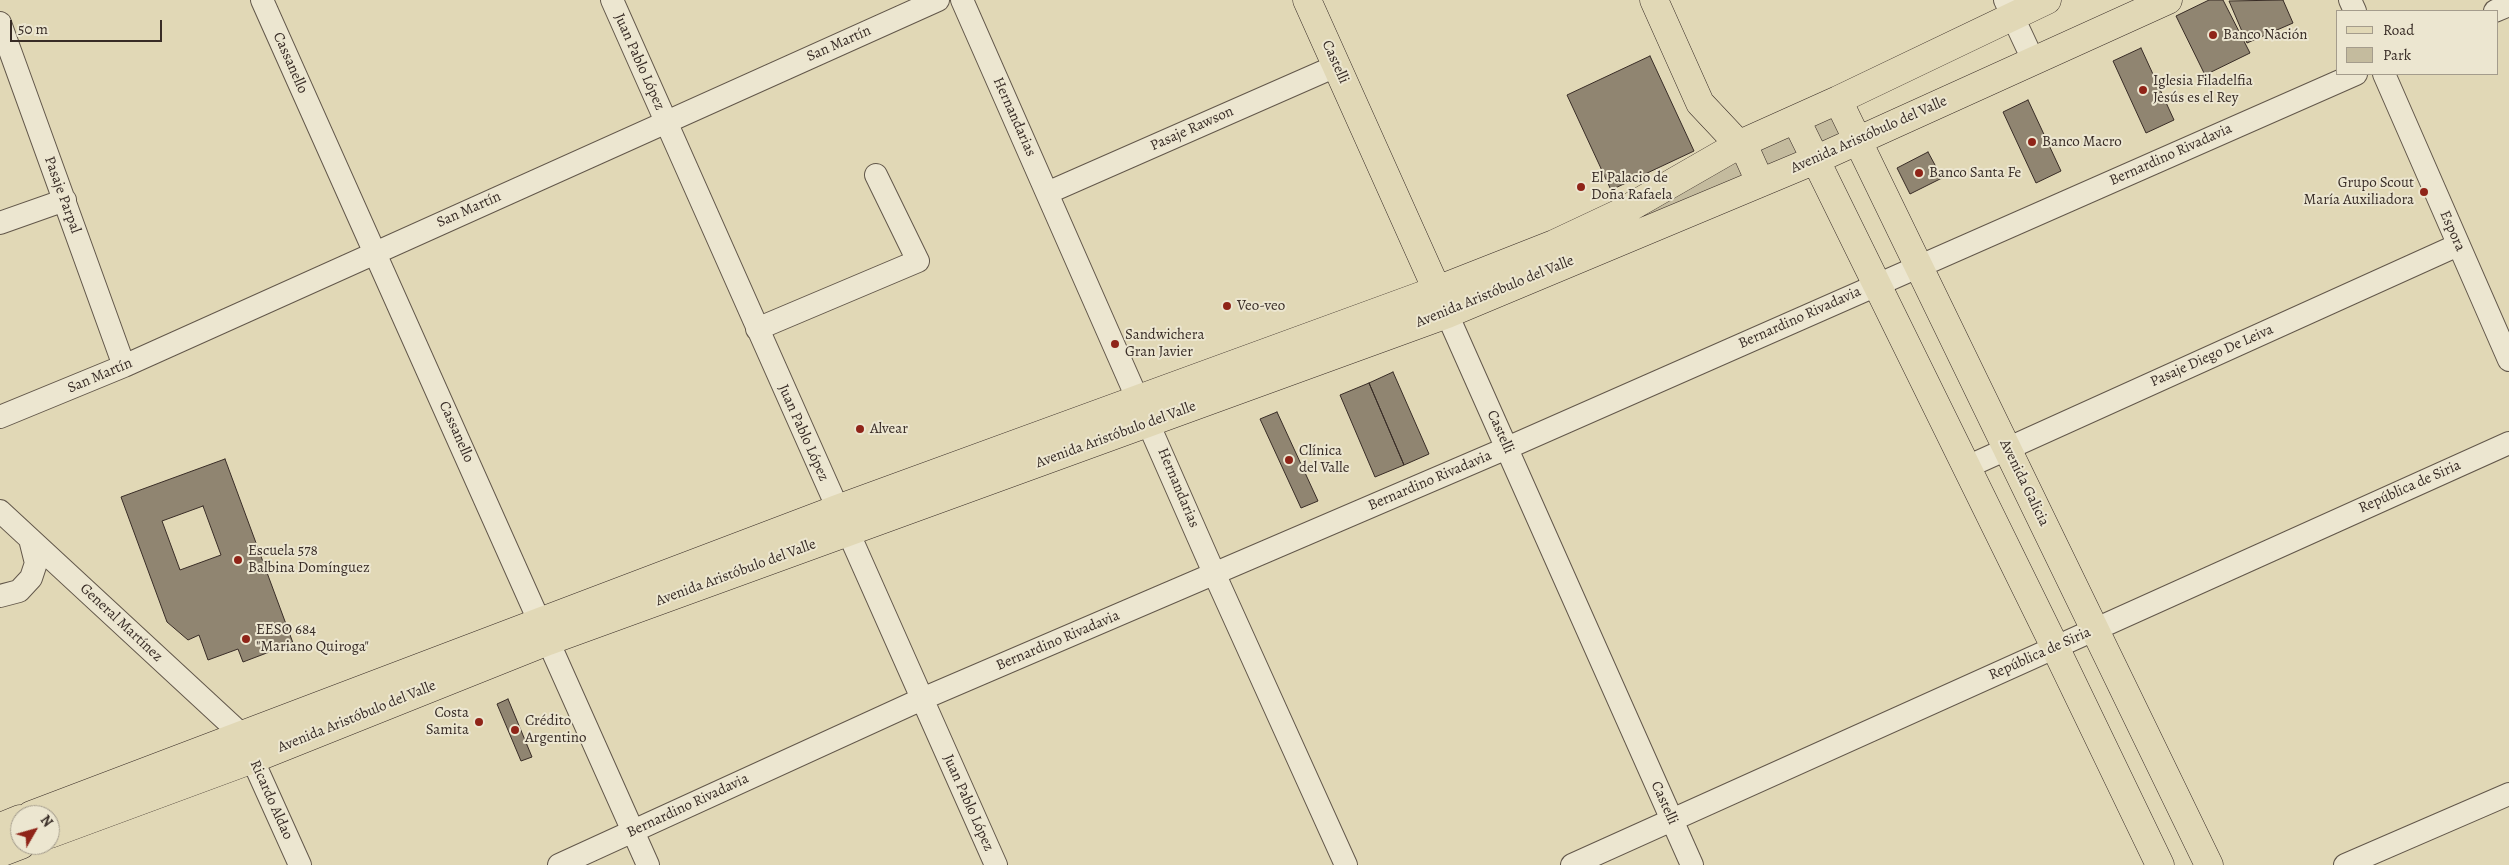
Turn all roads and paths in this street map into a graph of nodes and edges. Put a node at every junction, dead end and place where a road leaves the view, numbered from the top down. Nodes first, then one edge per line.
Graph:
1 (262, 0) edge
2 (612, 0) edge
3 (938, 0) edge
4 (962, 0) edge
5 (1307, 0) edge
6 (1654, 0) edge
7 (2047, 0) edge
8 (2168, 0) edge
9 (2509, 5) edge
10 (2008, 9) edge
11 (2497, 10) edge
12 (0, 23) edge
13 (2034, 62) junction
14 (1336, 66) junction
15 (2354, 75) edge
16 (2384, 75) edge
17 (1838, 100) junction
18 (1796, 120) junction
19 (666, 121) junction
20 (1858, 140) junction
21 (1740, 144) junction
22 (1815, 160) junction
23 (876, 175) dead end
24 (1756, 184) junction
25 (1047, 193) junction
26 (64, 200) junction
27 (0, 222) edge
28 (2458, 245) junction
29 (375, 252) junction
30 (1919, 266) junction
31 (1876, 284) junction
32 (1442, 302) junction
33 (757, 329) junction
34 (2509, 360) edge
35 (124, 366) junction
36 (1145, 411) junction
37 (0, 417) edge
38 (2509, 443) edge
39 (1507, 448) junction
40 (2007, 449) junction
41 (1966, 467) junction
42 (0, 511) edge
43 (842, 521) junction
44 (30, 539) junction
45 (1214, 573) junction
46 (0, 596) edge
47 (2096, 629) junction
48 (544, 631) junction
49 (2055, 647) junction
50 (922, 699) junction
51 (241, 734) junction
52 (253, 759) junction
53 (2509, 794) edge
54 (57, 805) edge
55 (1672, 820) junction
56 (60, 830) edge
57 (633, 832) junction
58 (300, 865) edge
59 (559, 865) edge
60 (648, 865) edge
61 (996, 865) edge
62 (1346, 865) edge
63 (1572, 865) edge
64 (1692, 865) edge
65 (2160, 865) edge
66 (2209, 865) edge
67 (2345, 865) edge

1 - 29 street, Cassanello
2 - 19 street, Juan Pablo López
3 - 19 street, San Martín
4 - 25 street, Hernandarias
5 - 14 main road, Castelli
6 - 21 main road
7 - 10 main road, Avenida Aristóbulo del Valle
8 - 13 main road, Avenida Aristóbulo del Valle
9 - 11 street
10 - 13 street
10 - 17 main road, Avenida Aristóbulo del Valle
12 - 26 street, Pasaje Parpal
13 - 20 main road, Avenida Aristóbulo del Valle
14 - 25 street, Pasaje Rawson
14 - 32 main road, Castelli
15 - 30 street, Bernardino Rivadavia
16 - 28 street, Espora
17 - 18 main road, Avenida Aristóbulo del Valle
17 - 20 main road, Avenida Galicia
18 - 21 main road, Avenida Aristóbulo del Valle
18 - 22 main road
19 - 29 street, San Martín
19 - 33 street, Juan Pablo López
20 - 22 main road, Avenida Aristóbulo del Valle
20 - 30 main road, Avenida Galicia
21 - 24 main road
21 - 32 main road, Avenida Aristóbulo del Valle
22 - 24 main road, Avenida Aristóbulo del Valle
22 - 31 main road
23 - 33 street
24 - 32 main road, Avenida Aristóbulo del Valle
25 - 36 street, Hernandarias
26 - 27 street
26 - 35 street, Pasaje Parpal
28 - 34 street, Espora
28 - 40 street, Pasaje Diego De Leiva
29 - 35 street, San Martín
29 - 48 street, Cassanello
30 - 31 street, Bernardino Rivadavia
30 - 40 main road, Avenida Galicia
31 - 39 street, Bernardino Rivadavia
31 - 41 main road
32 - 36 main road, Avenida Aristóbulo del Valle
32 - 39 street, Castelli
33 - 43 street, Juan Pablo López
35 - 37 street, San Martín
36 - 43 main road, Avenida Aristóbulo del Valle
36 - 45 street, Hernandarias
38 - 47 street, República de Siria
39 - 45 street, Bernardino Rivadavia
39 - 55 street, Castelli
40 - 41 street, Pasaje Diego De Leiva
40 - 47 main road, Avenida Galicia
41 - 49 main road
42 - 44 street, General Martínez
43 - 48 main road, Avenida Aristóbulo del Valle
43 - 50 street, Juan Pablo López
44 - 46 street
44 - 51 street, General Martínez
45 - 50 street, Bernardino Rivadavia
45 - 62 street, Hernandarias
47 - 49 street, República de Siria
47 - 66 main road, Avenida Galicia
48 - 51 main road, Avenida Aristóbulo del Valle
48 - 52 main road, Avenida Aristóbulo del Valle
48 - 57 street, Cassanello
49 - 55 street, República de Siria
49 - 65 main road
50 - 57 street, Bernardino Rivadavia
50 - 61 street, Juan Pablo López
51 - 52 street, Ricardo Aldao
51 - 54 main road, Avenida Aristóbulo del Valle
52 - 56 main road, Avenida Aristóbulo del Valle
52 - 58 street, Ricardo Aldao
53 - 67 street
55 - 63 street, República de Siria
55 - 64 street, Castelli
57 - 59 street, Bernardino Rivadavia
57 - 60 street, Cassanello

